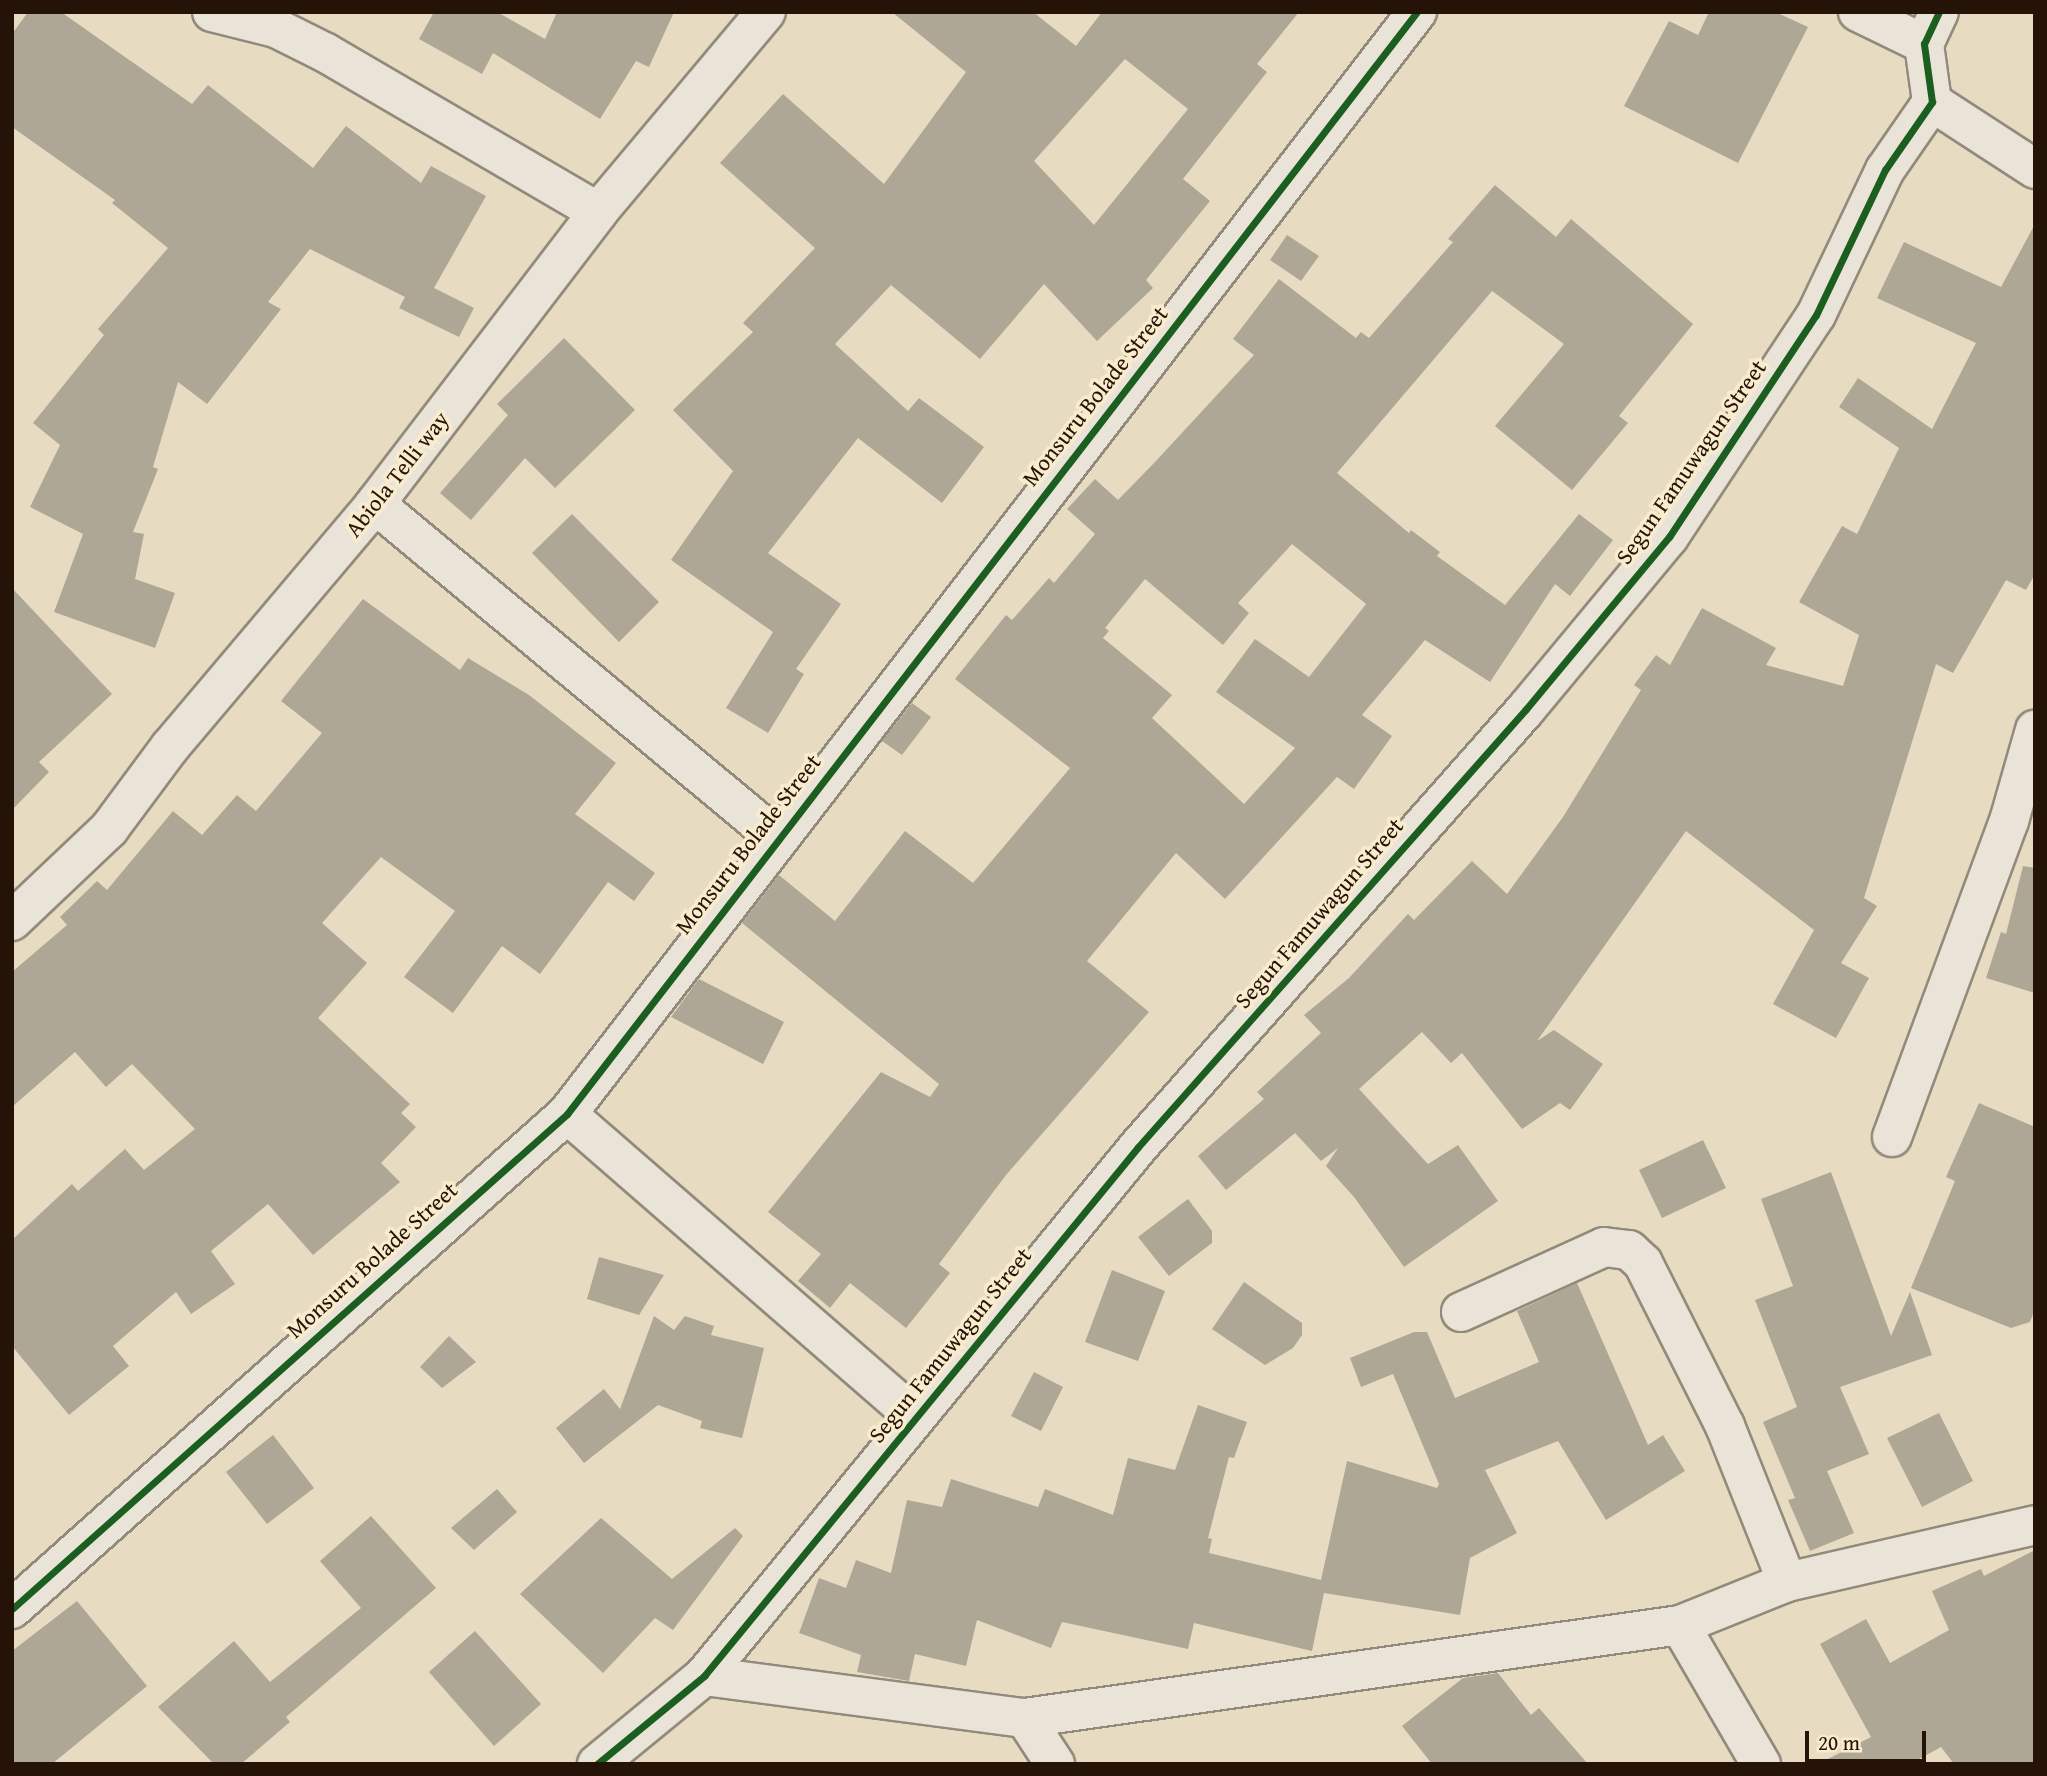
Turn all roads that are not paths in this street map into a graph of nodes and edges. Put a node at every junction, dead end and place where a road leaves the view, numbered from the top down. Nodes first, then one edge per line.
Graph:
1 (212, 12) edge
2 (766, 12) edge
3 (1417, 12) edge
4 (1858, 12) edge
5 (1931, 28) edge
6 (1932, 102) junction
7 (2035, 169) edge
8 (598, 212) junction
9 (375, 504) junction
10 (2035, 730) edge
11 (777, 838) junction
12 (12, 921) edge
13 (567, 1114) junction
14 (1892, 1137) dead end
15 (1461, 1312) dead end
16 (916, 1417) junction
17 (2035, 1525) edge
18 (1787, 1582) junction
19 (12, 1609) edge
20 (1679, 1625) junction
21 (704, 1676) junction
22 (1025, 1718) junction
23 (597, 1764) edge
24 (1055, 1764) edge
25 (1761, 1764) edge

1 - 8 street
2 - 8 street, Abiola Telli way
3 - 11 street, Monsuru Bolade Street
4 - 5 street
5 - 6 street
6 - 7 street
6 - 16 street, Segun Famuwagun Street
8 - 9 street, Abiola Telli way
9 - 11 street
9 - 12 street, Abiola Telli way
10 - 14 street
11 - 13 street, Monsuru Bolade Street
13 - 16 street
13 - 19 street, Monsuru Bolade Street
15 - 18 street
16 - 21 street, Segun Famuwagun Street
17 - 18 street
18 - 20 street
20 - 22 street
20 - 25 street
21 - 22 street
21 - 23 street, Segun Famuwagun Street
22 - 24 street

